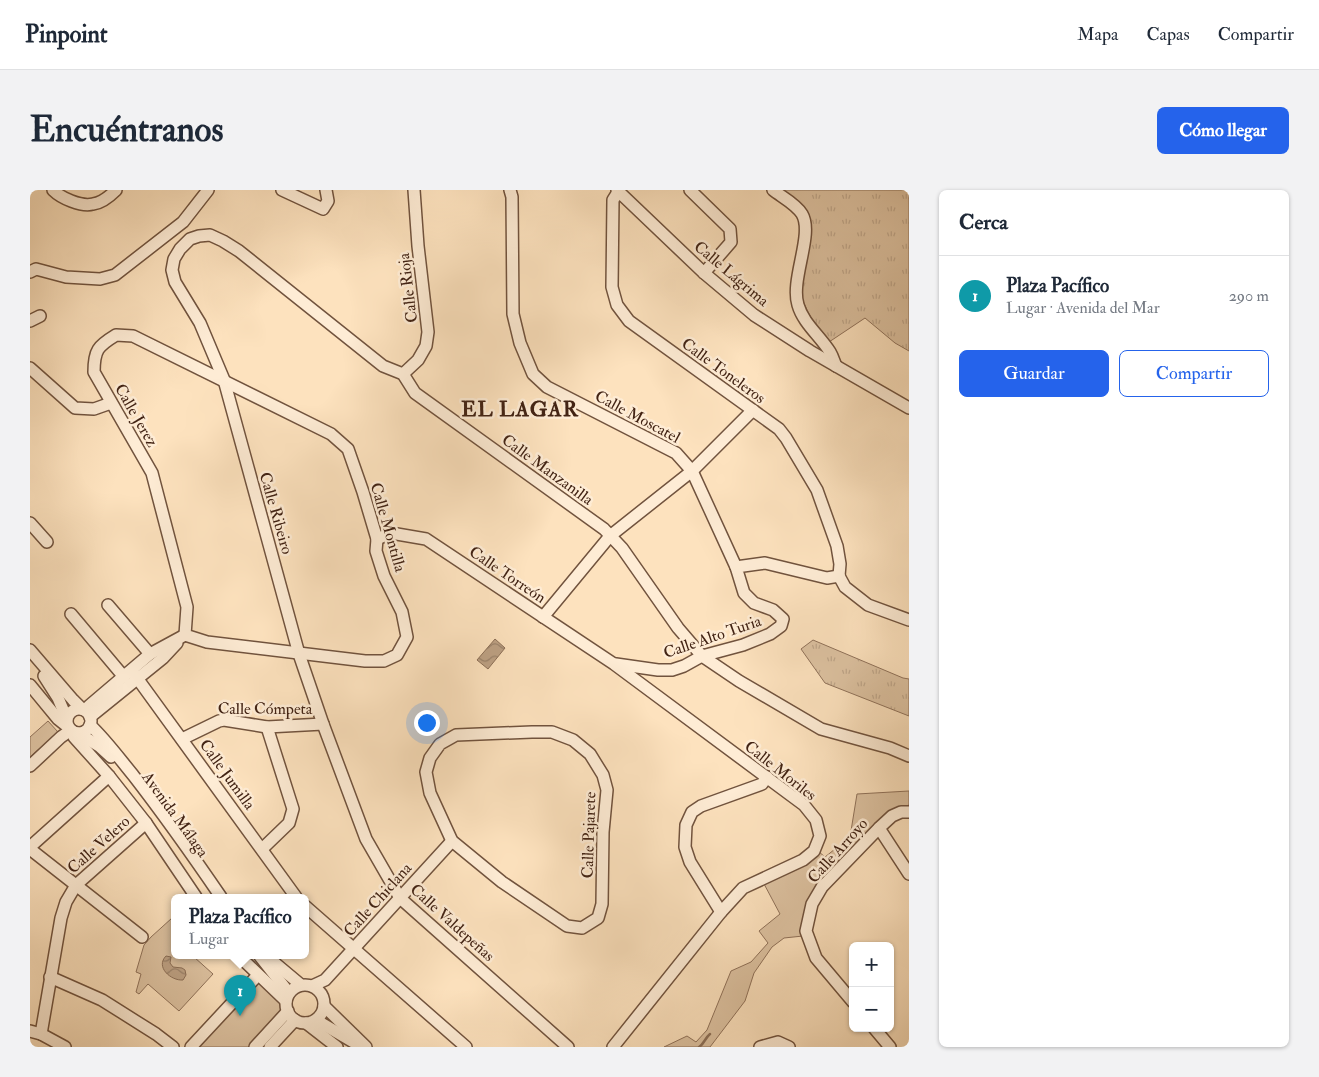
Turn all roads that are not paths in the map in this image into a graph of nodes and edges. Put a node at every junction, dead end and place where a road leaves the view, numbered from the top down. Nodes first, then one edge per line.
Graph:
1 (53, 190) edge
2 (116, 190) edge
3 (208, 190) edge
4 (282, 190) edge
5 (326, 190) edge
6 (414, 190) edge
7 (510, 190) edge
8 (690, 190) edge
9 (773, 190) edge
10 (617, 191) edge
11 (32, 268) edge
12 (704, 273) junction
13 (836, 366) junction
14 (30, 368) edge
15 (403, 374) junction
16 (224, 380) junction
17 (112, 403) junction
18 (909, 408) edge
19 (753, 410) junction
20 (692, 471) junction
21 (30, 523) edge
22 (610, 536) junction
23 (377, 539) junction
24 (47, 542) dead end
25 (736, 568) junction
26 (839, 576) junction
27 (108, 605) dead end
28 (71, 614) dead end
29 (544, 617) junction
30 (909, 620) edge
31 (185, 635) junction
32 (30, 650) edge
33 (150, 654) junction
34 (299, 654) junction
35 (702, 656) junction
36 (30, 658) edge
37 (614, 664) junction
38 (131, 675) junction
39 (32, 692) edge
40 (87, 715) junction
41 (323, 724) junction
42 (267, 727) junction
43 (72, 728) junction
44 (182, 739) junction
45 (111, 753) junction
46 (909, 756) edge
47 (30, 766) edge
48 (109, 776) junction
49 (767, 777) junction
50 (909, 812) edge
51 (146, 823) junction
52 (879, 828) junction
53 (452, 841) junction
54 (30, 848) edge
55 (262, 849) junction
56 (909, 874) edge
57 (76, 885) junction
58 (194, 894) edge
59 (213, 894) edge
60 (219, 894) edge
61 (294, 894) edge
62 (400, 898) junction
63 (309, 909) edge
64 (721, 912) junction
65 (142, 937) dead end
66 (354, 948) junction
67 (242, 959) edge
68 (261, 959) edge
69 (270, 959) edge
70 (258, 975) junction
71 (50, 977) junction
72 (311, 988) junction
73 (849, 997) edge
74 (324, 1006) junction
75 (297, 1011) junction
76 (35, 1032) edge
77 (877, 1032) edge
78 (335, 1046) edge
79 (65, 1047) edge
80 (173, 1047) edge
81 (191, 1047) edge
82 (255, 1047) edge
83 (270, 1047) edge
84 (360, 1047) edge
85 (366, 1047) edge
86 (466, 1047) edge
87 (568, 1047) edge
88 (613, 1047) edge
89 (760, 1047) edge
90 (788, 1047) edge
91 (890, 1047) edge

1 - 2 street
3 - 11 street
4 - 5 street
6 - 15 street, Calle Rioja
7 - 20 street, Calle Moscatel
8 - 12 street
9 - 13 street
10 - 12 street, Calle Lágrima
10 - 19 street, Calle Toneleros
12 - 13 street, Calle Lágrima
13 - 18 street, Calle Lágrima
14 - 17 street
15 - 16 street, Calle Manzanilla
15 - 22 street, Calle Manzanilla
16 - 17 street, Calle Jerez
16 - 23 street, Calle Montilla
16 - 34 street, Calle Ribeiro
17 - 31 street, Calle Jerez
19 - 20 street
19 - 26 street, Calle Toneleros
20 - 22 street
20 - 25 street, Calle Moscatel
21 - 24 street
22 - 29 street
22 - 35 street, Calle Manzanilla
23 - 29 street, Calle Torreón
23 - 34 street, Calle Montilla
25 - 26 street
25 - 35 street, Calle Alto Turia
26 - 30 street
27 - 33 street
28 - 38 street, Calle Jumilla
29 - 37 street, Calle Torreón
31 - 33 street
31 - 34 street, Calle Montilla
31 - 38 street
32 - 40 street
33 - 38 street
34 - 41 street, Calle Valdepeñas
35 - 37 street, Calle Alto Turia
35 - 46 street, Calle Manzanilla
36 - 43 street
37 - 49 street, Calle Moriles
38 - 40 street
38 - 44 street, Calle Jumilla
39 - 43 street
40 - 43 street
40 - 43 street
40 - 45 street
41 - 42 street, Calle Cómpeta
41 - 62 street, Calle Valdepeñas
42 - 44 street, Calle Cómpeta
42 - 55 street
43 - 45 street
43 - 47 street
43 - 48 street
44 - 55 street, Calle Jumilla
45 - 59 street, Avenida Málaga
45 - 60 street, Avenida Málaga
48 - 51 street
48 - 54 street
49 - 64 street
49 - 64 street, Calle Moriles
50 - 52 street, Calle Arroyo
51 - 57 street, Calle Velero
51 - 58 street
52 - 56 street
52 - 73 street, Calle Arroyo
53 - 53 street, Calle Pajarete
53 - 62 street, Calle Chiclana
54 - 57 street
55 - 61 street, Calle Jumilla
57 - 65 street
57 - 71 street, Calle Velero
62 - 66 street, Calle Chiclana
62 - 87 street, Calle Valdepeñas
63 - 66 street
64 - 88 street, Calle Moriles
66 - 72 street, Calle Chiclana
66 - 86 street
67 - 70 street
68 - 75 street
69 - 72 street
70 - 75 street
70 - 81 street
71 - 76 street, Calle Velero
71 - 80 street
72 - 74 street
72 - 75 street
74 - 75 street
74 - 85 street
75 - 78 street
75 - 82 street
75 - 83 street
75 - 84 street
76 - 79 street
77 - 91 street
89 - 90 street

